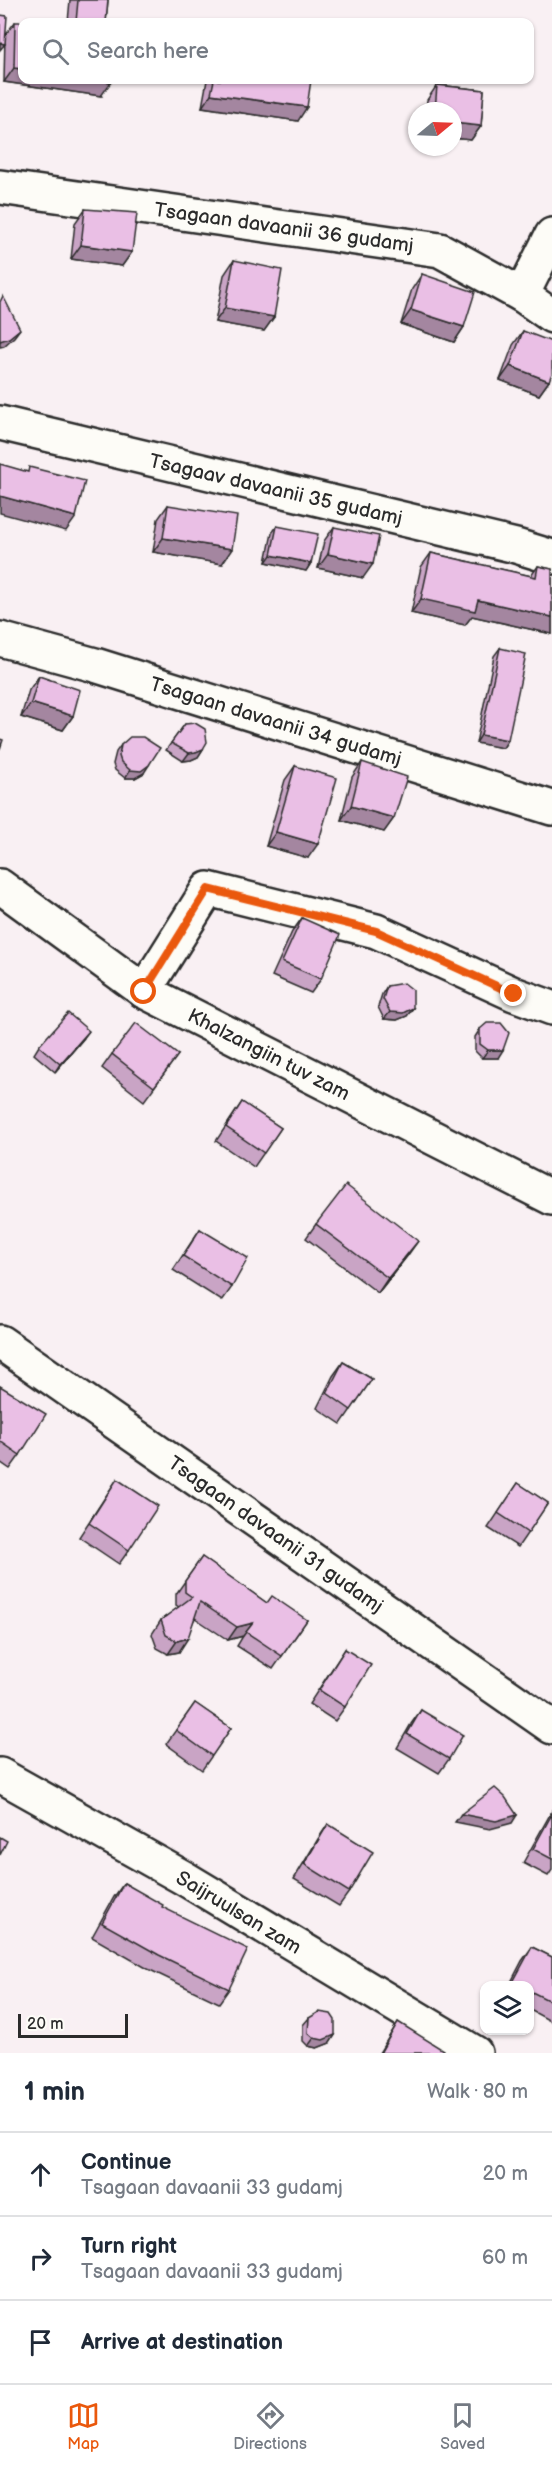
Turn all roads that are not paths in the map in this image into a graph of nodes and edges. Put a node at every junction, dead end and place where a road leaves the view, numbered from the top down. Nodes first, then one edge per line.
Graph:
1 (0, 187) edge
2 (552, 235) edge
3 (522, 296) junction
4 (552, 316) edge
5 (0, 423) edge
6 (552, 557) edge
7 (0, 639) edge
8 (552, 807) edge
9 (0, 886) edge
10 (144, 992) junction
11 (552, 1008) edge
12 (552, 1198) edge
13 (0, 1342) edge
14 (552, 1727) edge
15 (0, 1775) edge
16 (475, 2053) edge

1 - 3 street, Tsagaan davaanii 36 gudamj
2 - 3 street
3 - 4 street, Tsagaan davaanii 36 gudamj
5 - 6 street, Tsagaav davaanii 35 gudamj
7 - 8 street, Tsagaan davaanii 34 gudamj
9 - 10 street, Khalzangiin tuv zam
10 - 11 street
10 - 12 street, Khalzangiin tuv zam
13 - 14 street, Tsagaan davaanii 31 gudamj
15 - 16 street, Saijruulsan zam

